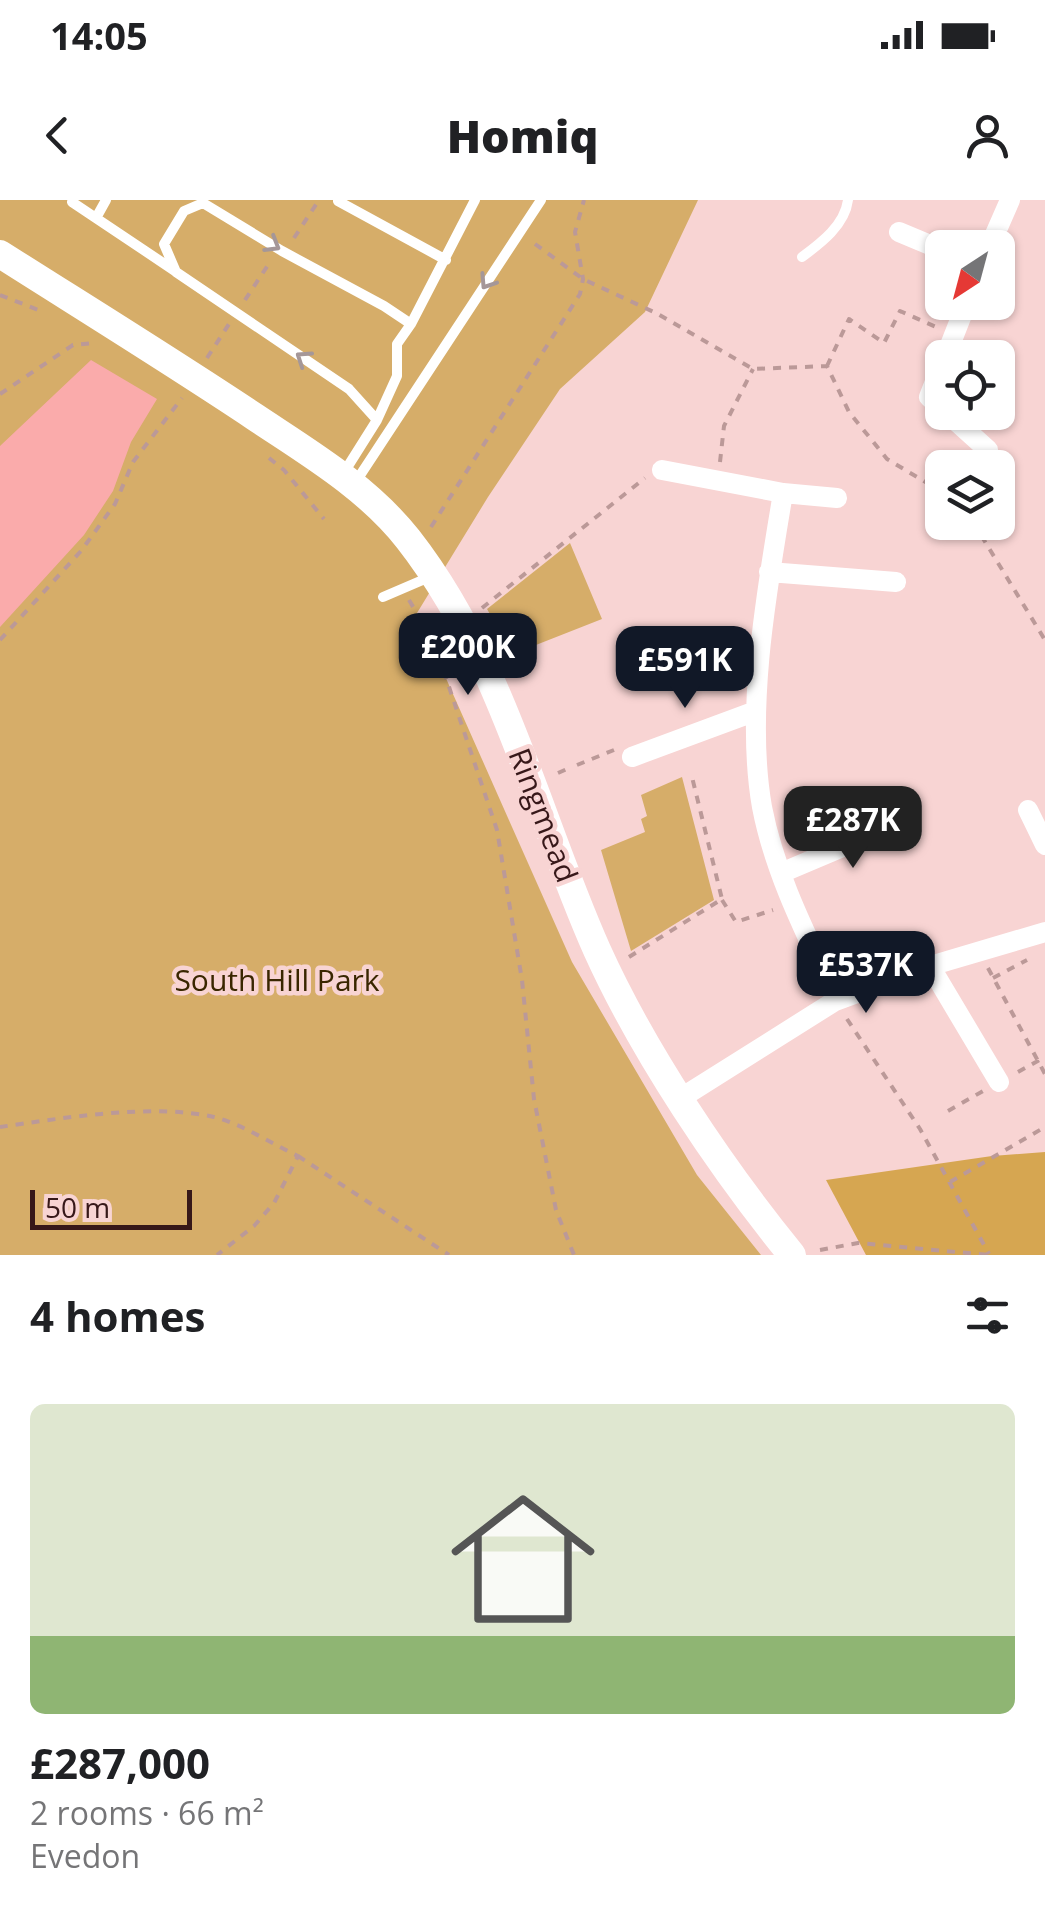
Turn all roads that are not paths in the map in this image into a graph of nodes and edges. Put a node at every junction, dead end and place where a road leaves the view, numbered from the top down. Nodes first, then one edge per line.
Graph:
1 (106, 200) edge
2 (475, 200) edge
3 (540, 200) edge
4 (848, 200) edge
5 (1010, 200) edge
6 (338, 201) edge
7 (72, 202) edge
8 (96, 218) junction
9 (997, 230) edge
10 (899, 232) dead end
11 (925, 243) edge
12 (0, 254) edge
13 (802, 257) dead end
14 (446, 260) junction
15 (176, 272) junction
16 (411, 324) junction
17 (377, 420) junction
18 (965, 430) edge
19 (988, 450) dead end
20 (662, 470) road end
21 (348, 480) junction
22 (782, 493) junction
23 (836, 498) dead end
24 (770, 572) junction
25 (432, 576) junction
26 (896, 582) dead end
27 (383, 597) dead end
28 (756, 711) junction
29 (632, 757) road end
30 (870, 799) dead end
31 (1028, 810) dead end
32 (904, 821) dead end
33 (876, 836) junction
34 (1045, 845) edge
35 (781, 873) junction
36 (1045, 932) edge
37 (930, 966) junction
38 (836, 1001) junction
39 (999, 1082) dead end
40 (681, 1098) junction
41 (806, 1252) edge

1 - 8 lane
2 - 14 lane
3 -> 21 lane
4 - 13 lane
5 - 9 street
6 - 14 lane
7 - 8 lane
8 - 15 lane
10 - 11 street
12 - 21 street, Ringmead
14 - 16 lane
15 -> 16 lane
17 -> 15 lane
16 - 17 lane
17 - 21 lane
18 - 19 street
20 - 22 street
21 - 25 street, Ringmead
22 - 23 street
22 - 24 street
24 - 26 street
24 - 28 street
25 - 27 lane
25 - 40 street, Ringmead
28 - 29 street
28 - 35 street
30 - 33 street
31 - 34 street
32 - 33 street
33 - 35 street
35 - 38 street
36 - 37 street
37 - 38 street
37 - 39 street
38 - 40 street
40 - 41 street, Ringmead

